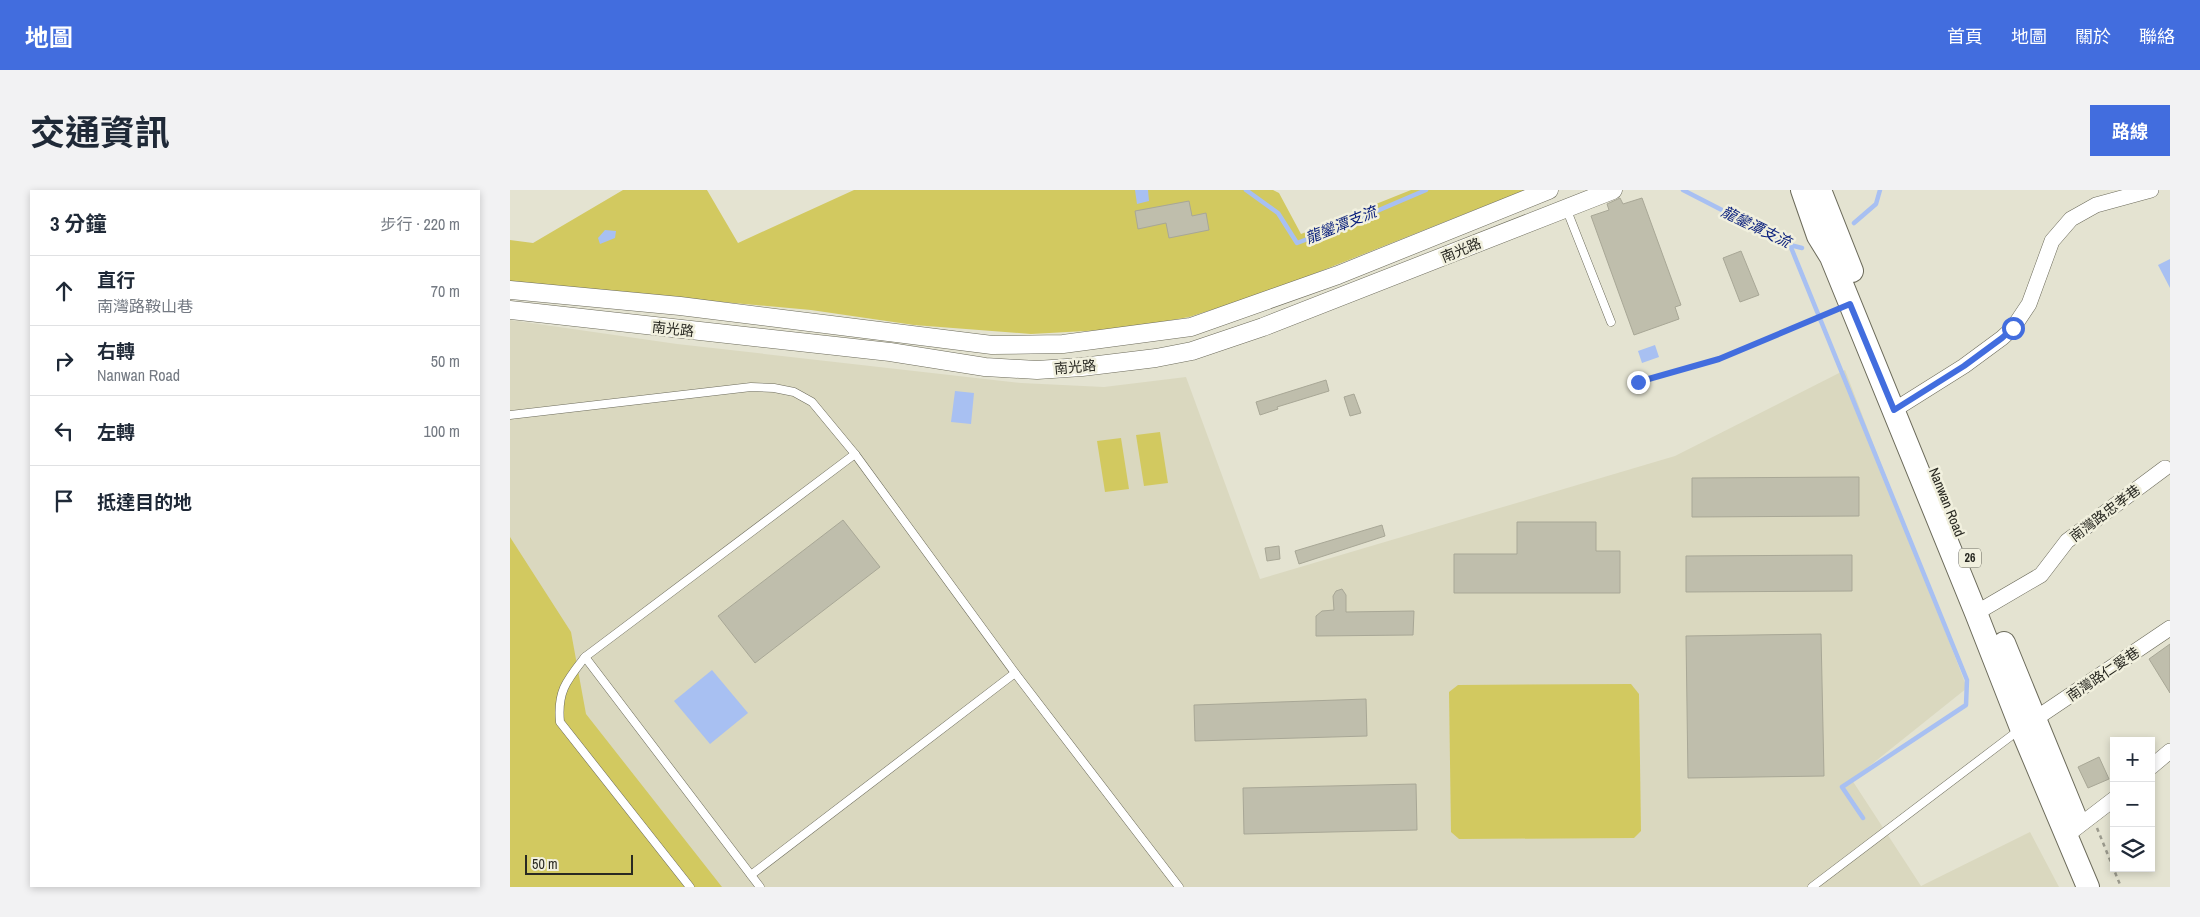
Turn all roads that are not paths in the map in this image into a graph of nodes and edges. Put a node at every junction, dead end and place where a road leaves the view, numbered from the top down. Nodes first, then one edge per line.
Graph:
1 (1548, 190) edge
2 (1613, 190) edge
3 (1802, 190) edge
4 (1820, 190) edge
5 (2148, 190) edge
6 (1566, 208) junction
7 (1826, 232) junction
8 (510, 290) edge
9 (510, 310) edge
10 (1611, 322) dead end
11 (1900, 406) junction
12 (510, 416) edge
13 (855, 454) junction
14 (2165, 468) dead end
15 (1983, 609) junction
16 (2170, 628) edge
17 (586, 657) junction
18 (1015, 673) junction
19 (2028, 724) junction
20 (2170, 751) edge
21 (2155, 764) edge
22 (2110, 802) edge
23 (2072, 832) junction
24 (751, 875) junction
25 (690, 887) edge
26 (760, 887) edge
27 (1179, 887) edge
28 (1812, 887) edge
29 (2088, 887) edge
30 (2104, 887) edge

1 - 8 street, 南光路
2 - 6 street, 南光路
3 - 7 main road, 26
4 - 7 main road, 26
5 - 11 street
6 - 9 street, 南光路
6 - 10 lane
7 - 11 main road, Nanwan Road / 26
7 - 11 main road, Nanwan Road / 26
11 - 15 main road, Nanwan Road / 26
12 - 13 lane
13 - 17 lane
13 - 18 lane
14 - 15 street, 南灣路忠孝巷
15 - 19 main road, Nanwan Road / 26
16 - 19 street, 南灣路仁愛巷
17 - 24 lane
17 - 25 lane
18 - 24 lane
18 - 27 lane
19 - 23 main road, Nanwan Road / 26
19 - 28 lane
20 - 21 street
22 - 23 street
23 - 29 main road, Nanwan Road / 26
23 - 30 main road, Nanwan Road / 26
24 - 26 lane

